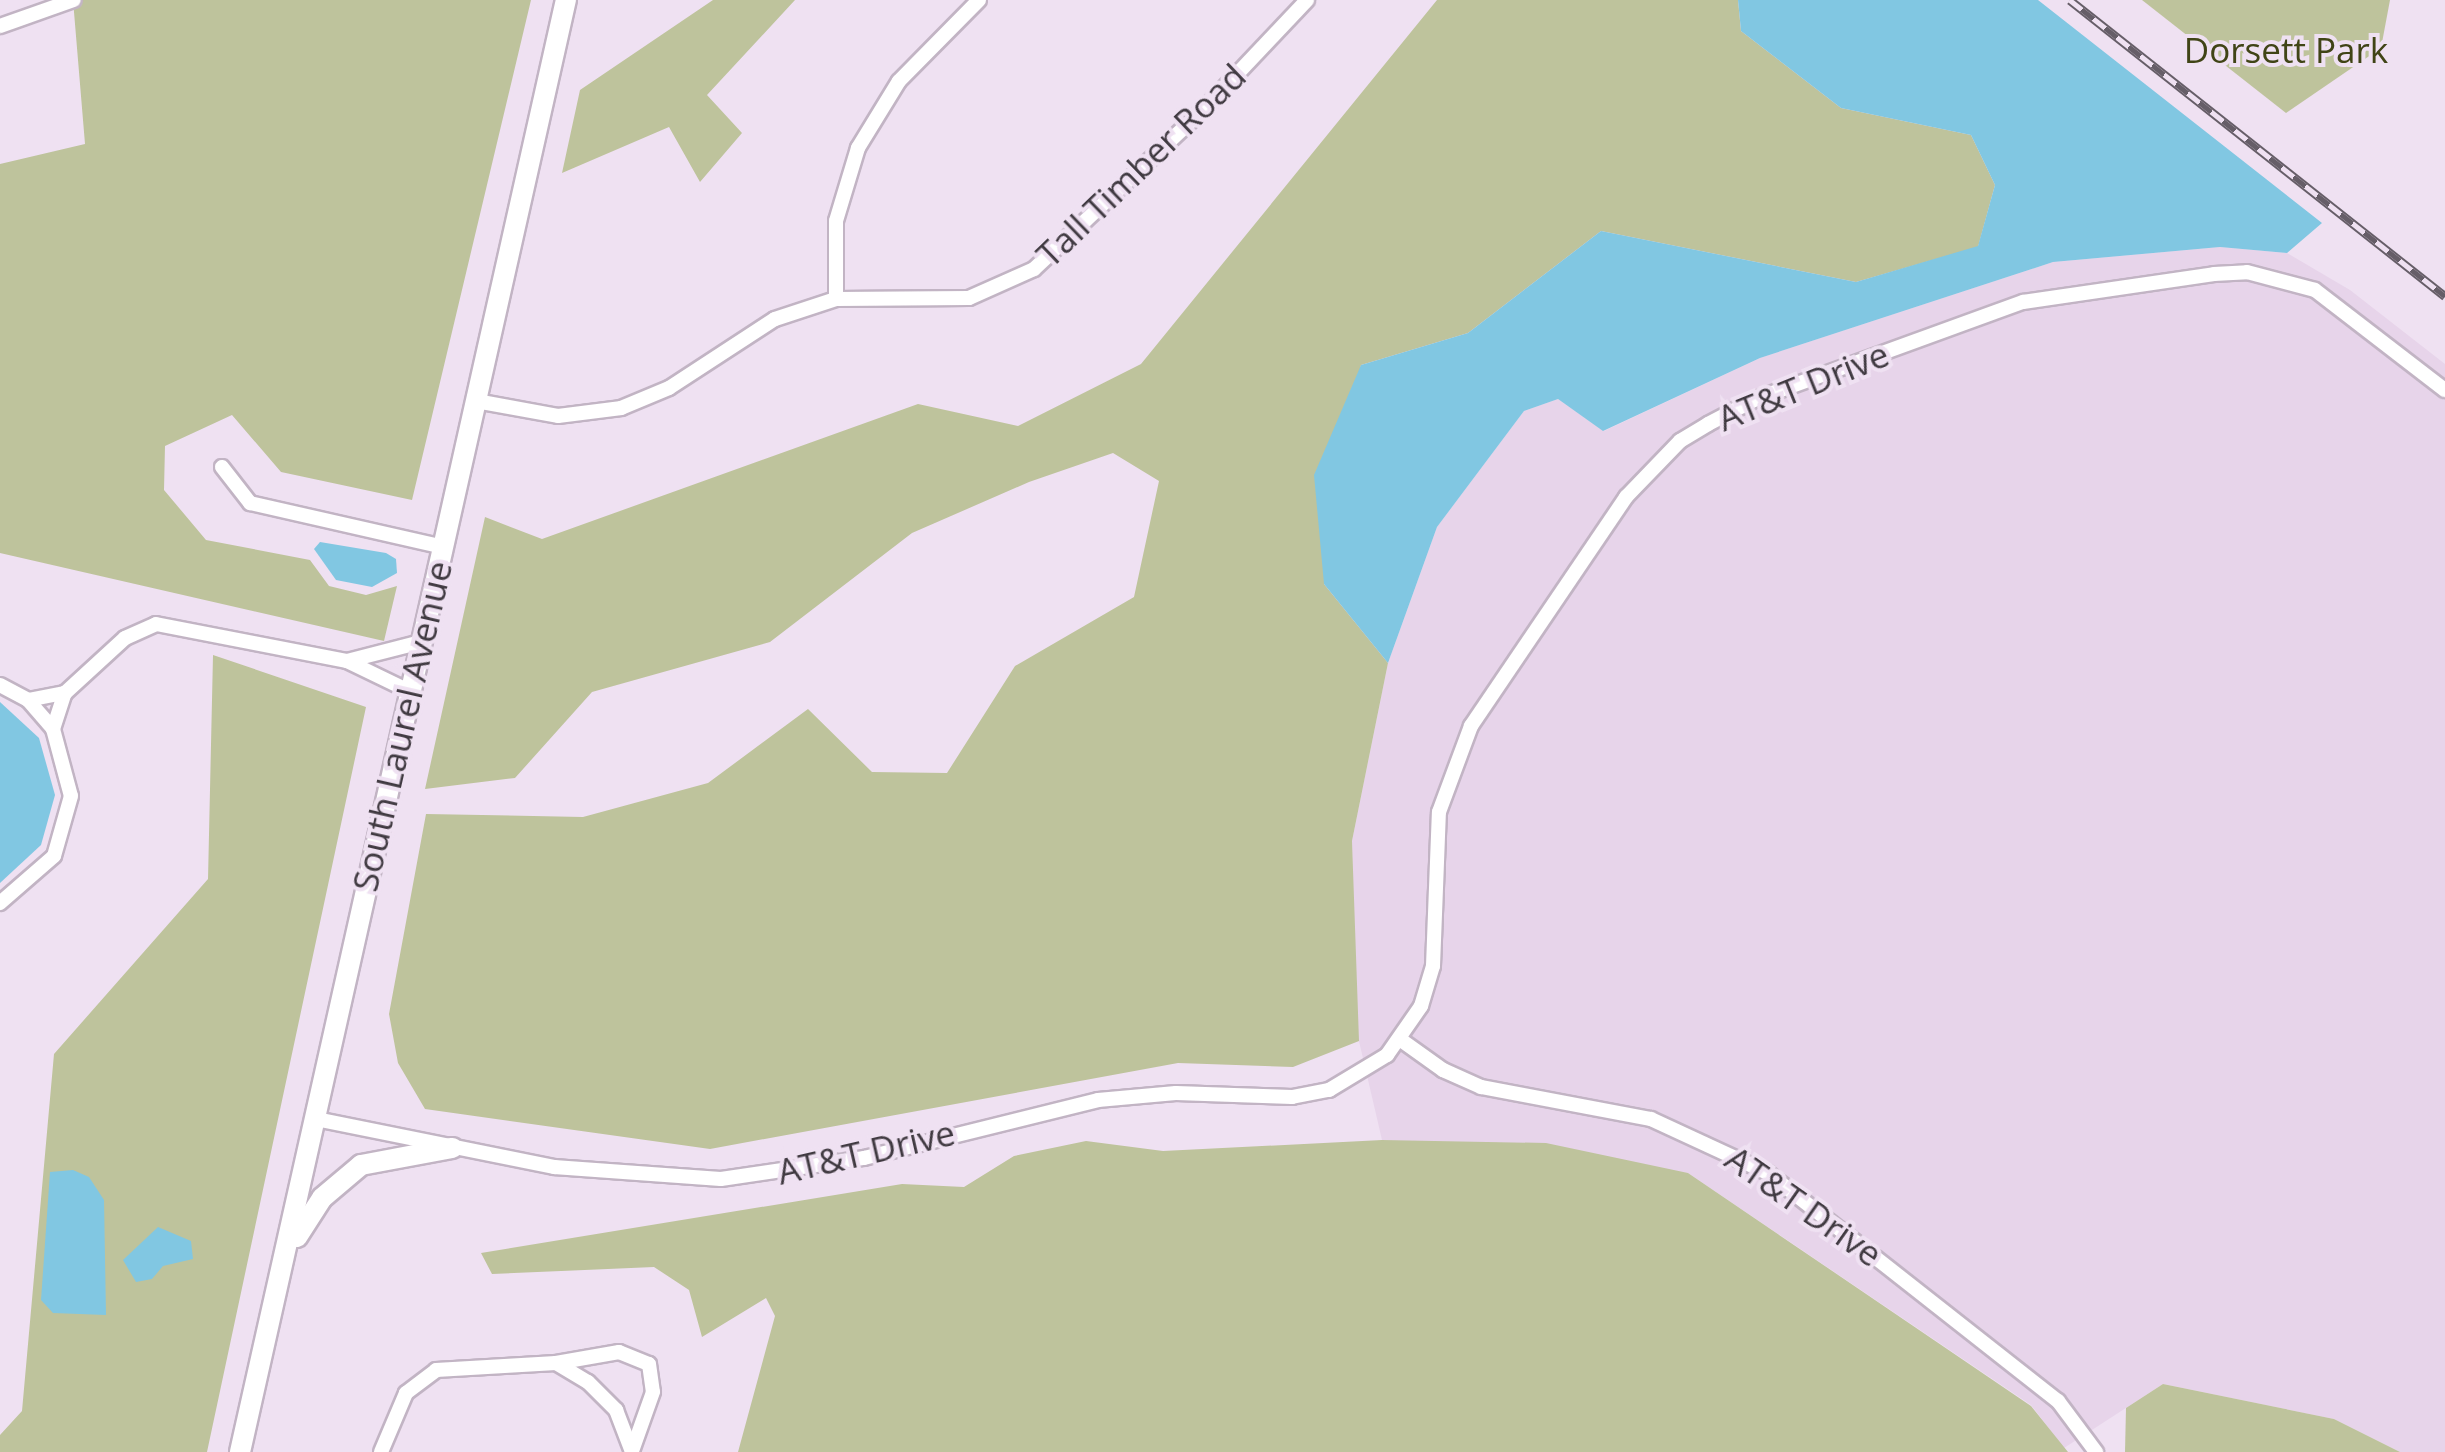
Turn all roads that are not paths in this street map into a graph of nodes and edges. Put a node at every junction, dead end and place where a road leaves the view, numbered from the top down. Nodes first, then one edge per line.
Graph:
1 (72, 0) edge
2 (566, 0) edge
3 (978, 0) edge
4 (1307, 0) edge
5 (0, 26) edge
6 (836, 299) junction
7 (2445, 390) edge
8 (476, 401) junction
9 (222, 466) dead end
10 (442, 547) junction
11 (421, 642) junction
12 (347, 661) junction
13 (0, 685) edge
14 (410, 691) junction
15 (65, 693) junction
16 (28, 700) junction
17 (53, 729) junction
18 (0, 903) edge
19 (1401, 1040) junction
20 (316, 1119) junction
21 (452, 1148) junction
22 (283, 1266) junction
23 (556, 1363) junction
24 (632, 1451) edge
25 (240, 1452) edge
26 (381, 1452) edge
27 (2096, 1452) edge

1 - 5 street
2 - 8 main road, South Laurel Avenue
3 - 6 street
4 - 6 street, Tall Timber Road
6 - 8 street, Tall Timber Road
7 - 19 street, AT&T Drive
8 - 10 main road, South Laurel Avenue
9 - 10 street
10 - 11 main road, South Laurel Avenue
11 - 12 street
11 - 14 main road, South Laurel Avenue
12 - 14 street
12 - 15 street
13 - 16 street
14 - 20 main road, South Laurel Avenue
15 - 16 street
15 - 17 street
16 - 17 street
17 - 18 street
19 - 21 street, AT&T Drive
19 - 27 street, AT&T Drive
20 - 21 street, AT&T Drive
20 - 22 main road, South Laurel Avenue
21 - 22 main road
22 - 25 main road, South Laurel Avenue
23 - 24 street
23 - 24 street
23 - 26 street

